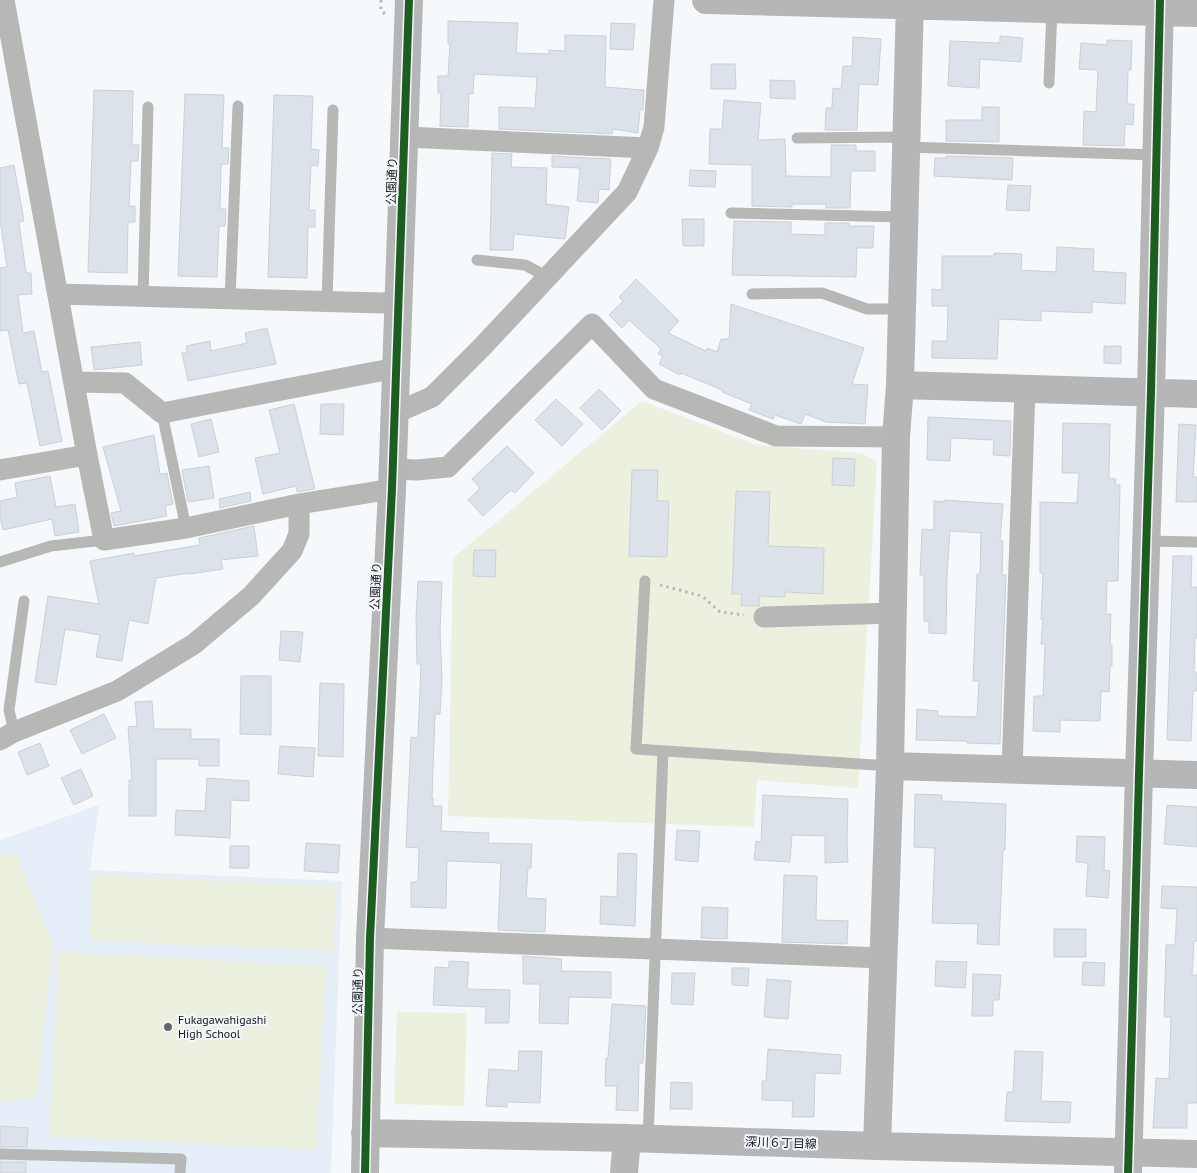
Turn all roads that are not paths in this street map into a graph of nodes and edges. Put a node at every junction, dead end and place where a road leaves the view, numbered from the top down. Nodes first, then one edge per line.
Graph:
1 (4, 0) edge
2 (409, 0) edge
3 (664, 0) edge
4 (706, 0) edge
5 (910, 3) edge
6 (1160, 6) edge
7 (1052, 9) junction
8 (1197, 13) edge
9 (1049, 83) dead end
10 (238, 106) dead end
11 (148, 107) dead end
12 (333, 110) dead end
13 (405, 136) junction
14 (797, 138) dead end
15 (906, 142) junction
16 (648, 148) junction
17 (1156, 155) junction
18 (731, 213) dead end
19 (904, 217) junction
20 (477, 260) dead end
21 (548, 277) junction
22 (58, 294) junction
23 (752, 294) dead end
24 (142, 296) junction
25 (230, 299) junction
26 (398, 300) junction
27 (327, 301) junction
28 (902, 309) junction
29 (396, 368) junction
30 (74, 382) junction
31 (900, 385) junction
32 (1025, 389) junction
33 (1151, 392) junction
34 (1197, 394) edge
35 (162, 412) junction
36 (395, 413) junction
37 (896, 437) junction
38 (86, 455) junction
39 (0, 470) edge
40 (392, 479) junction
41 (299, 504) junction
42 (186, 528) junction
43 (104, 540) junction
44 (1146, 541) junction
45 (1197, 542) edge
46 (0, 562) edge
47 (645, 581) road end
48 (24, 601) dead end
49 (894, 613) junction
50 (764, 617) road end
51 (7, 736) edge
52 (663, 751) junction
53 (890, 766) junction
54 (1012, 770) junction
55 (1139, 774) junction
56 (1197, 775) edge
57 (370, 938) junction
58 (654, 950) junction
59 (883, 958) junction
60 (365, 1134) junction
61 (637, 1138) junction
62 (877, 1146) junction
63 (0, 1154) edge
64 (1197, 1154) edge
65 (1129, 1163) edge
66 (180, 1173) edge
67 (365, 1173) edge
68 (624, 1173) edge

1 - 22 street
2 - 13 street, 公園通り
3 - 16 street
4 - 5 street
5 - 7 street
5 - 15 street
6 - 7 street
6 - 8 street
6 - 17 street
7 - 9 lane
10 - 25 lane
11 - 24 lane
12 - 27 lane
13 - 16 street
13 - 26 street, 公園通り
14 - 15 lane
15 - 17 lane
15 - 19 street
16 - 21 street
17 - 33 street
18 - 19 lane
19 - 28 street
20 - 21 lane
21 - 36 street
22 - 24 street
22 - 30 street
23 - 28 lane
24 - 25 street
25 - 27 street
26 - 27 street
26 - 29 street, 公園通り
28 - 31 street
29 - 35 street
29 - 36 street, 公園通り
30 - 35 street
30 - 38 street
31 - 32 street
31 - 37 street
32 - 33 street
32 - 54 street
33 - 34 street
33 - 44 street
35 - 42 lane
36 - 40 street, 公園通り
37 - 40 street
37 - 49 street
38 - 39 street
38 - 43 street
40 - 41 street
40 - 57 street, 公園通り
41 - 42 street
41 - 51 street
42 - 43 street
43 - 46 lane
44 - 45 lane
44 - 55 street
47 - 52 lane
48 - 51 lane
49 - 50 street
49 - 53 street
52 - 53 lane
52 - 58 lane
53 - 54 street
53 - 59 street
54 - 55 street
55 - 56 street
55 - 65 street
57 - 58 street
57 - 60 street, 公園通り
58 - 59 street
58 - 61 lane
59 - 62 street
60 - 61 street, 深川６丁目線
60 - 67 street, 公園通り
61 - 62 street, 深川６丁目線
61 - 68 street
62 - 65 street, 深川６丁目線
63 - 66 lane
64 - 65 street, 深川６丁目線

